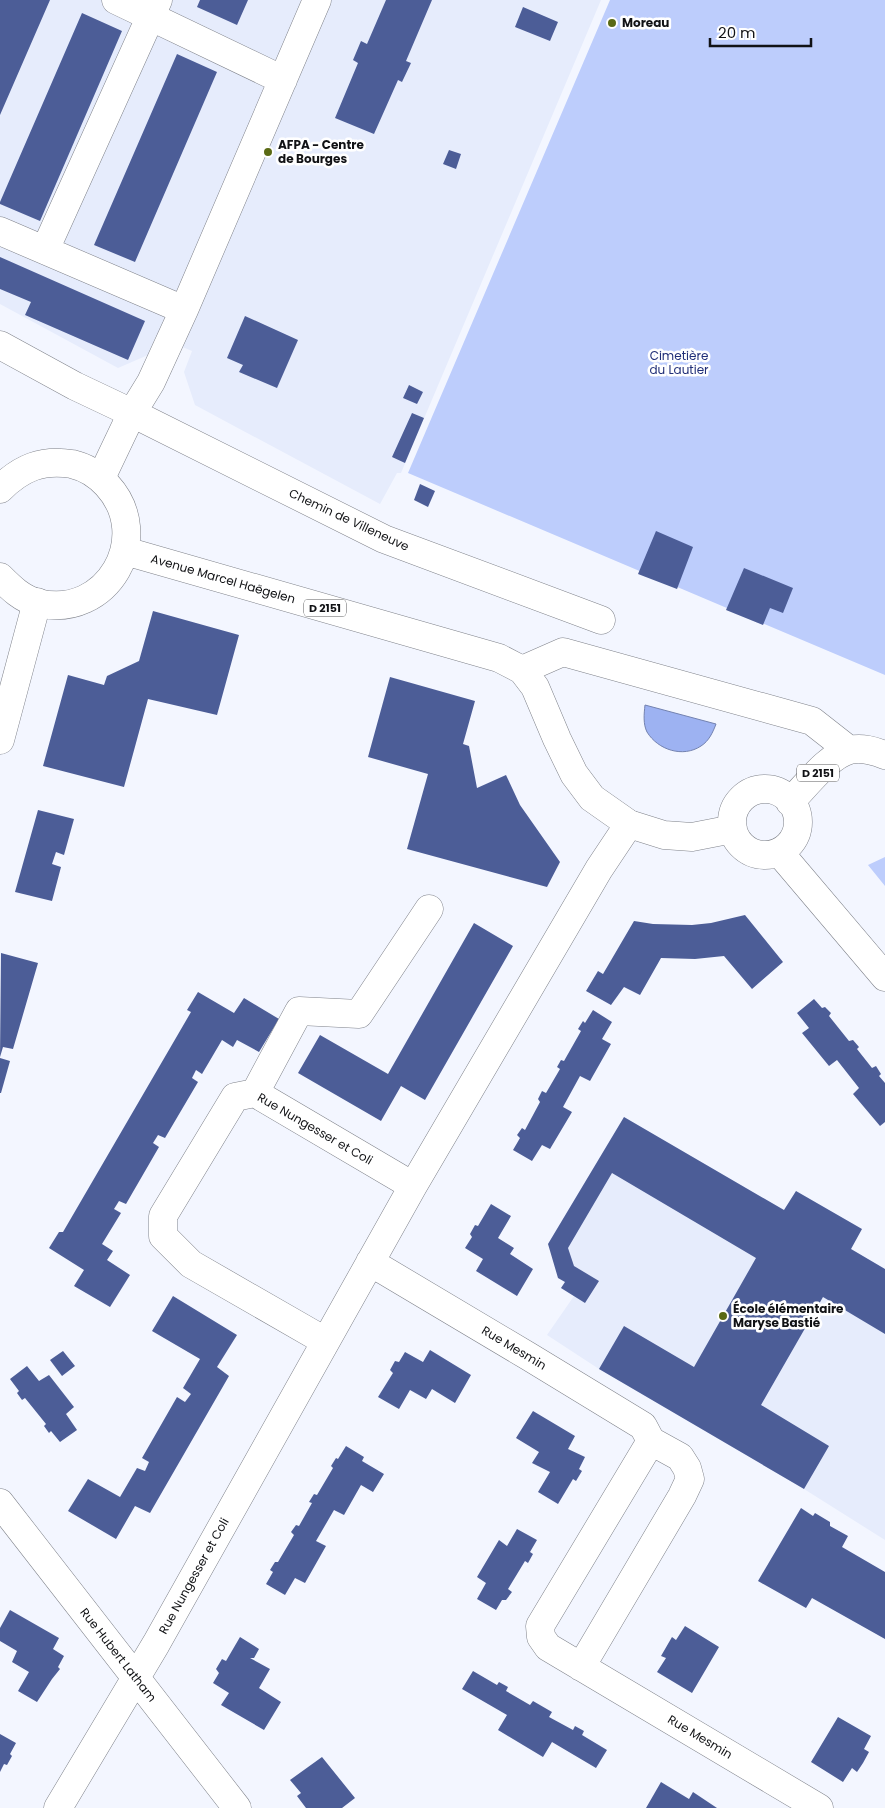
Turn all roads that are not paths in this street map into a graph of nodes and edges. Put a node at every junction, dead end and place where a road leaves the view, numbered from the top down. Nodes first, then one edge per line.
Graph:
1 (116, 0) edge
2 (318, 0) edge
3 (154, 8) edge
4 (283, 80) junction
5 (0, 231) edge
6 (45, 250) junction
7 (184, 310) junction
8 (0, 344) edge
9 (132, 413) junction
10 (101, 478) junction
11 (4, 480) edge
12 (125, 551) junction
13 (0, 577) edge
14 (37, 602) junction
15 (602, 620) dead end
16 (522, 670) junction
17 (0, 740) edge
18 (849, 750) junction
19 (885, 755) edge
20 (790, 802) junction
21 (629, 824) junction
22 (732, 828) junction
23 (779, 852) junction
24 (429, 909) dead end
25 (885, 977) edge
26 (255, 1094) junction
27 (413, 1186) junction
28 (370, 1262) junction
29 (325, 1341) junction
30 (652, 1441) junction
31 (0, 1503) edge
32 (581, 1667) junction
33 (135, 1677) junction
34 (58, 1808) edge
35 (237, 1808) edge
36 (819, 1808) edge

1 - 3 street
2 - 4 street
3 - 4 street
3 - 6 street
4 - 7 street
5 - 6 street
6 - 7 street
7 - 9 street
8 - 9 street, Chemin de Villeneuve
9 - 10 street
9 - 15 street, Chemin de Villeneuve
10 - 11 street
10 - 12 street
12 - 14 street
12 - 16 street, Avenue Marcel Haëgelen / D 2151
13 - 14 street
14 - 17 street
16 - 18 street
16 - 21 street, Avenue Marcel Haëgelen / D 2151
18 - 19 street, D 2151
18 - 20 street, D 2151
20 - 22 street
20 - 23 street
21 - 22 street, Avenue Marcel Haëgelen / D 2151
21 - 27 street, Rue Nungesser et Coli
22 - 23 street
23 - 25 street
24 - 26 street
26 - 27 street, Rue Nungesser et Coli
26 - 29 street, Rue Nungesser et Coli
27 - 28 street, Rue Nungesser et Coli
28 - 29 street, Rue Nungesser et Coli
28 - 30 street, Rue Mesmin
29 - 33 street, Rue Nungesser et Coli
30 - 32 street, Rue Mesmin
30 - 32 street, Rue Mesmin
31 - 33 street, Rue Hubert Latham
32 - 36 street, Rue Mesmin
33 - 34 street, Rue Nungesser et Coli
33 - 35 street, Rue Hubert Latham

